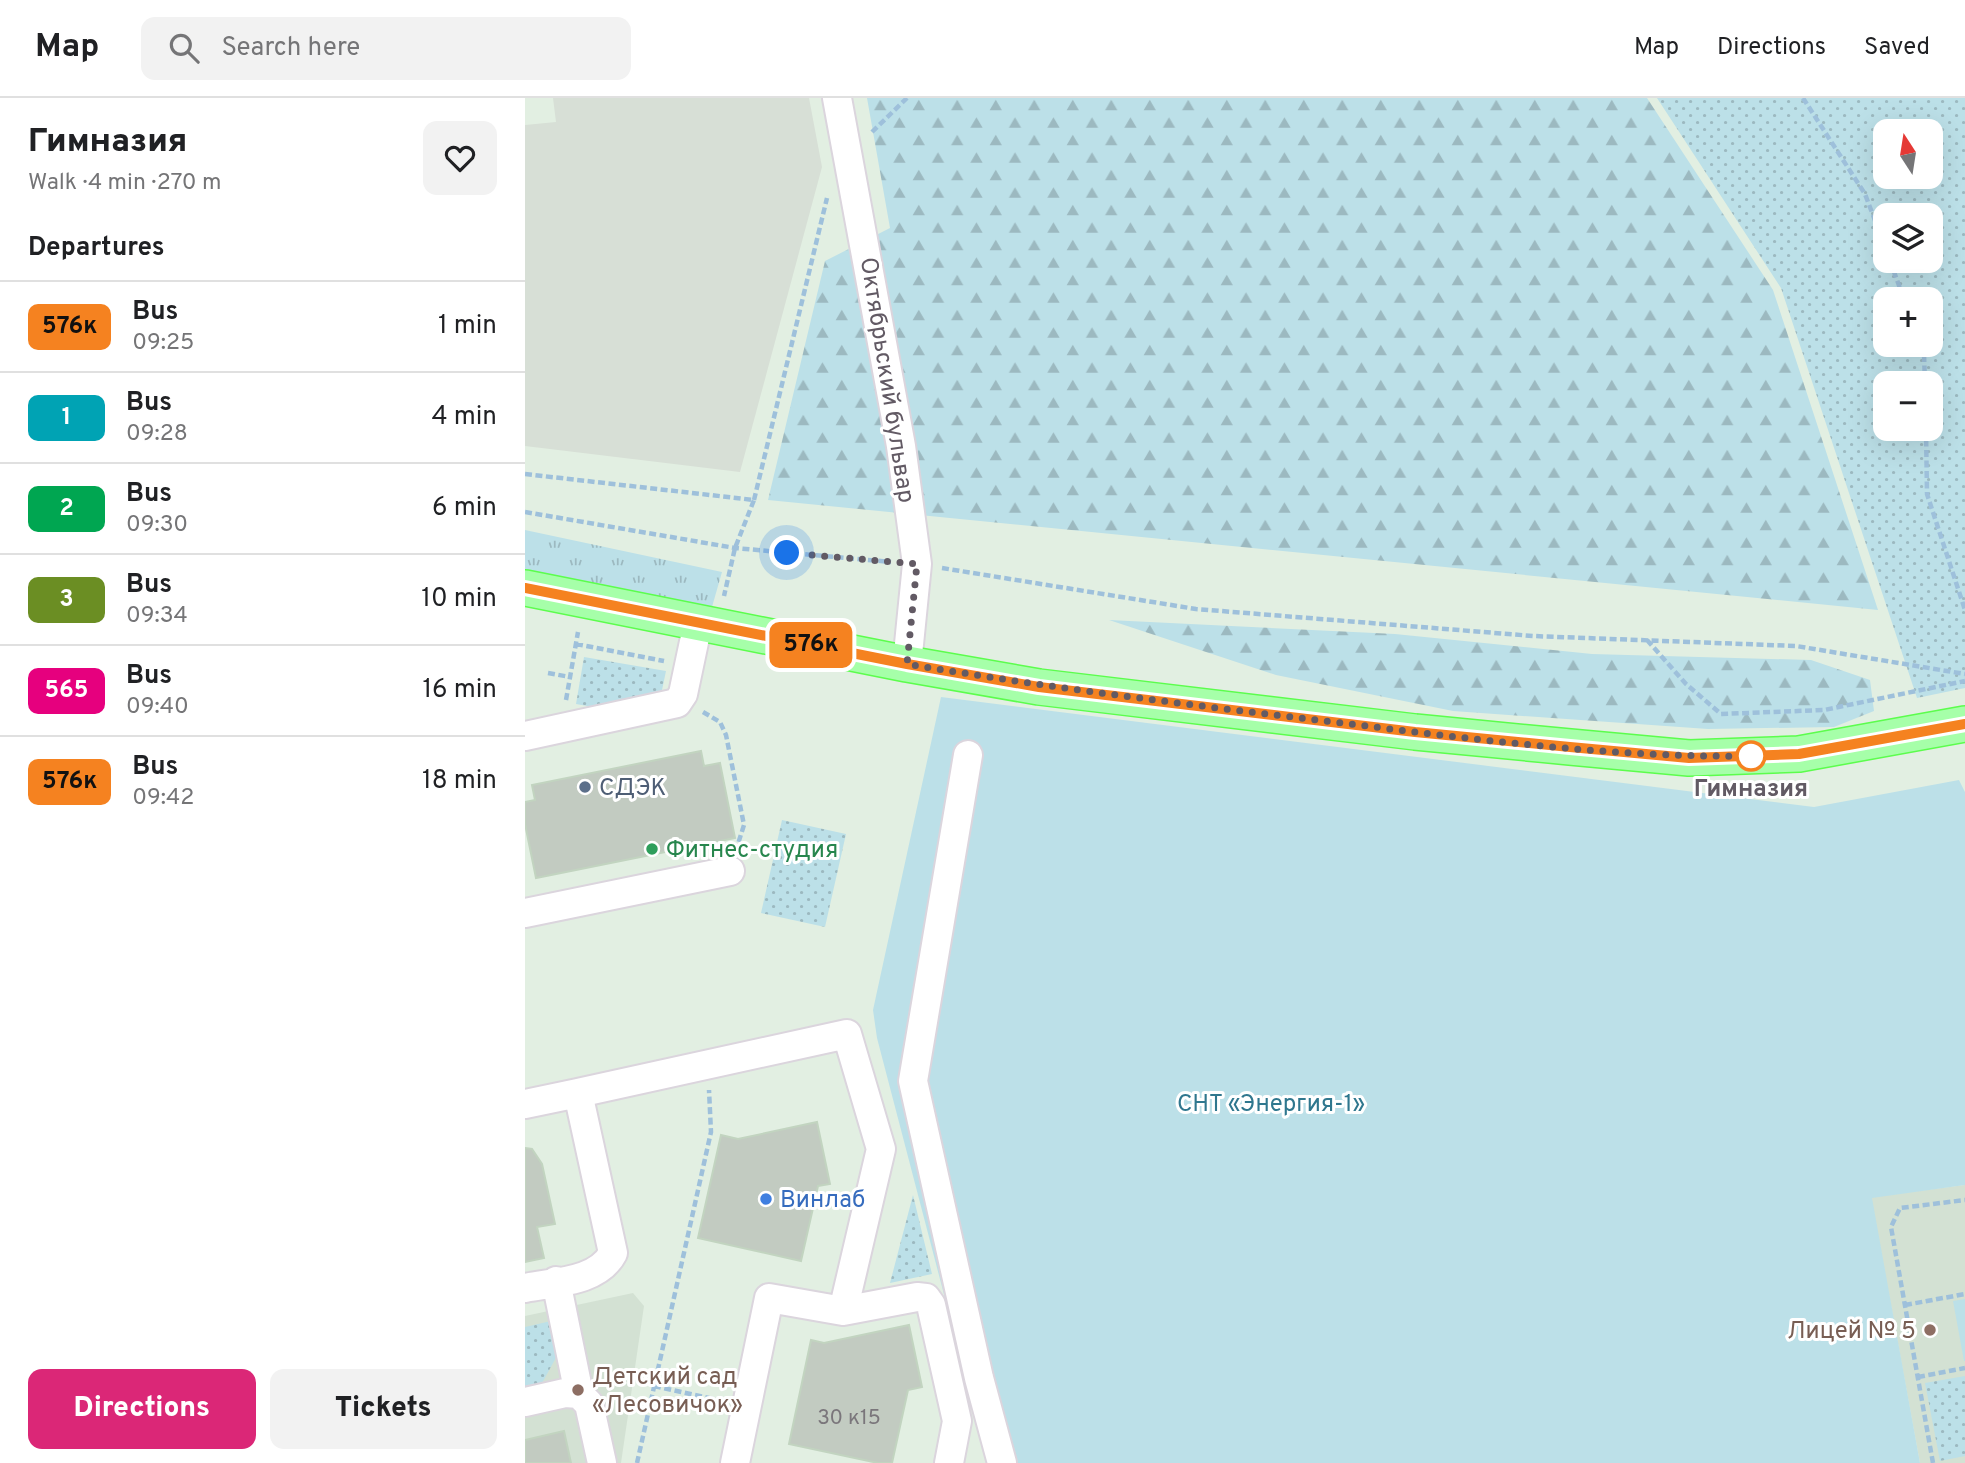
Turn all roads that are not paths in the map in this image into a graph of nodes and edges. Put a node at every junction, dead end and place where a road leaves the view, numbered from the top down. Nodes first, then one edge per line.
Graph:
1 (837, 98) edge
2 (525, 588) edge
3 (710, 615) junction
4 (907, 664) junction
5 (1963, 730) edge
6 (525, 736) edge
7 (968, 755) dead end
8 (730, 871) road end
9 (525, 913) edge
10 (578, 1093) junction
11 (525, 1104) edge
12 (556, 1282) junction
13 (525, 1288) edge
14 (843, 1311) junction
15 (579, 1394) junction
16 (525, 1402) edge
17 (602, 1463) edge
18 (735, 1463) edge
19 (949, 1463) edge
20 (1002, 1463) edge

1 - 4 street, Октябрьский бульвар
2 - 3 main road
3 - 4 main road
3 - 6 street
4 - 5 main road
7 - 20 street
8 - 9 street
10 - 11 street
10 - 12 street
10 - 14 street
12 - 13 street
12 - 15 street
14 - 18 street
14 - 19 street
15 - 16 street
15 - 17 street

